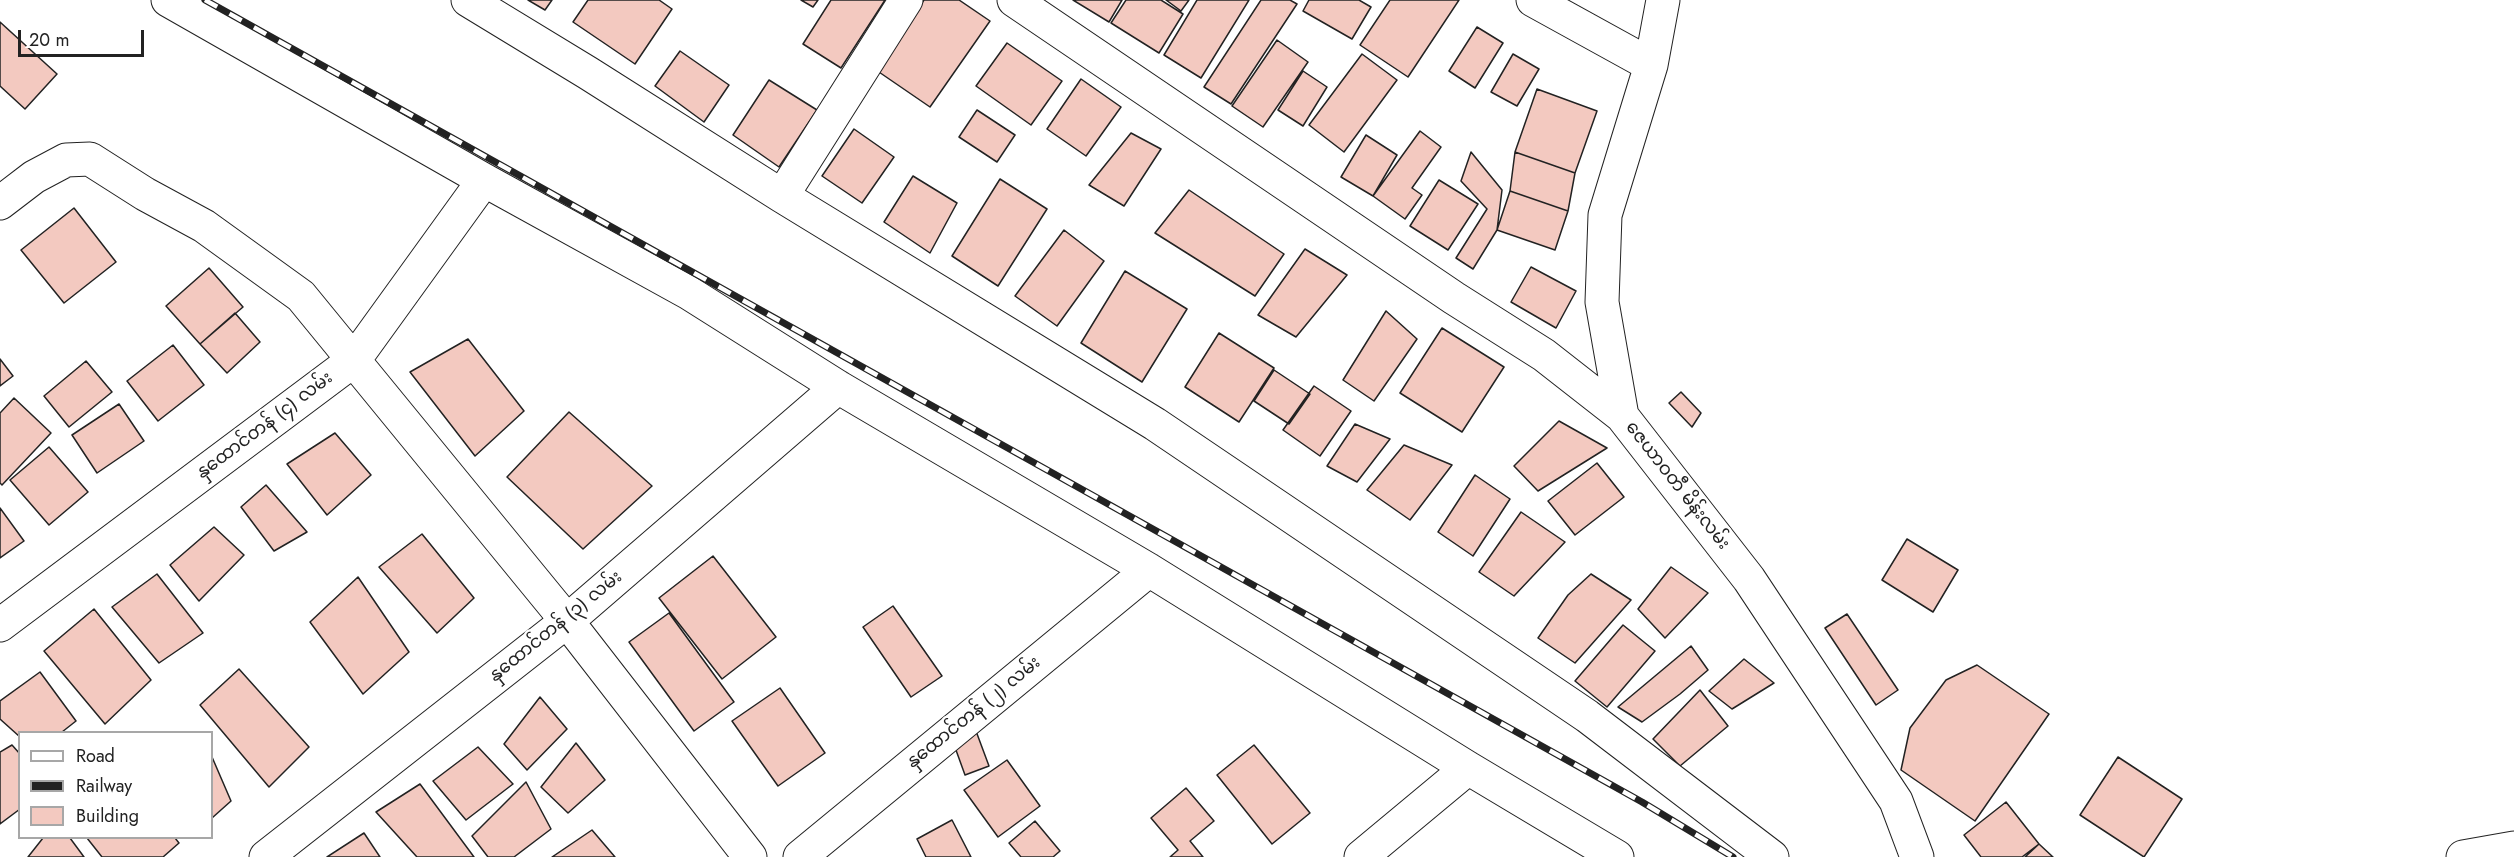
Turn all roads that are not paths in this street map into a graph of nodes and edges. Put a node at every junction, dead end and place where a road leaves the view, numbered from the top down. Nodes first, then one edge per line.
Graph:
1 (168, 0) edge
2 (468, 0) edge
3 (906, 0) edge
4 (1014, 0) edge
5 (1533, 0) edge
6 (1663, 0) edge
7 (1651, 65) junction
8 (484, 180) junction
9 (782, 196) junction
10 (0, 202) edge
11 (354, 360) junction
12 (838, 387) junction
13 (1622, 416) junction
14 (1149, 570) junction
15 (567, 621) junction
16 (0, 625) edge
17 (1468, 768) junction
18 (2514, 848) edge
19 (266, 857) edge
20 (750, 857) edge
21 (800, 857) edge
22 (1361, 857) edge
23 (1617, 857) edge
24 (1772, 857) edge
25 (1917, 857) edge
26 (2463, 857) edge

1 - 8 street
2 - 9 street
3 - 9 street
4 - 13 street
5 - 7 street
6 - 7 street, ဇေယာဝတီ မိန်းလမ်း
7 - 13 street, ဇေယာဝတီ မိန်းလမ်း
8 - 11 street, နှထောင်တန် (၄) လမ်း
8 - 12 street
9 - 24 street
10 - 11 street
11 - 15 street
11 - 16 street, နှထောင်တန် (၄) လမ်း
12 - 14 street
12 - 15 street, နှထောင်တန် (၃) လမ်း
13 - 25 street, ဇေယာဝတီ မိန်းလမ်း
14 - 17 street
14 - 21 street, နှထောင်တန် (၂) လမ်း
15 - 19 street, နှထောင်တန် (၃) လမ်း
15 - 20 street
17 - 22 street
17 - 23 street
18 - 26 street

